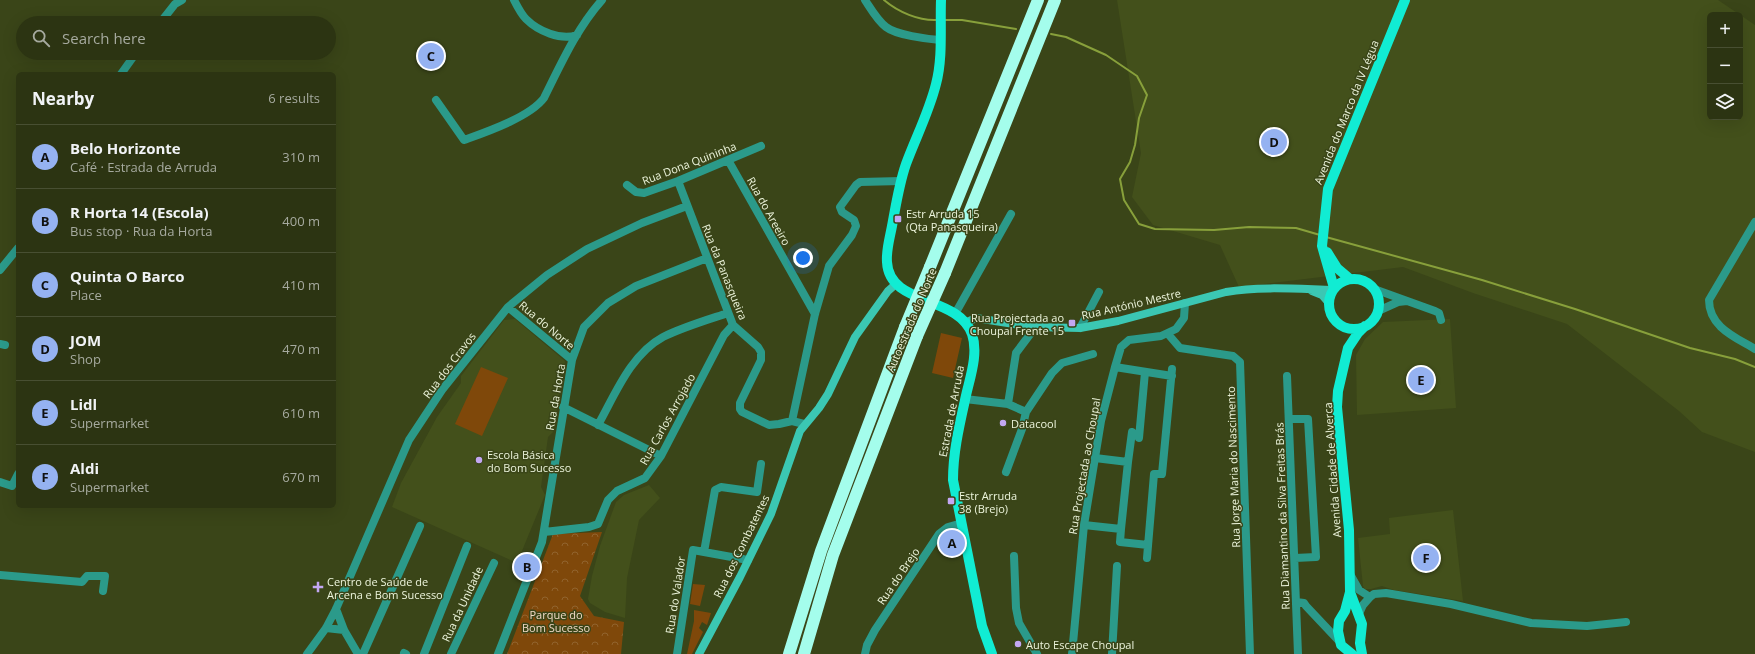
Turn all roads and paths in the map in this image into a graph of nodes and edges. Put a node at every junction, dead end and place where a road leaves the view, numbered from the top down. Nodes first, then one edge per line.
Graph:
1 (182, 0) edge
2 (514, 0) edge
3 (602, 0) edge
4 (865, 0) edge
5 (941, 0) edge
6 (1038, 0) edge
7 (1055, 0) edge
8 (1405, 0) edge
9 (166, 16) edge
10 (577, 35) junction
11 (940, 40) junction
12 (131, 60) edge
13 (122, 72) edge
14 (436, 100) dead end
15 (761, 146) dead end
16 (728, 160) junction
17 (678, 181) junction
18 (901, 181) junction
19 (627, 185) dead end
20 (688, 206) junction
21 (1011, 214) dead end
22 (1755, 222) edge
23 (1323, 233) junction
24 (16, 250) edge
25 (707, 258) junction
26 (0, 270) edge
27 (1350, 279) junction
28 (896, 284) junction
29 (1302, 289) junction
30 (1333, 289) junction
31 (1374, 289) junction
32 (1099, 292) dead end
33 (1408, 301) junction
34 (1328, 302) junction
35 (1185, 303) junction
36 (508, 307) junction
37 (1378, 311) junction
38 (728, 313) junction
39 (815, 314) junction
40 (955, 314) junction
41 (1441, 320) dead end
42 (965, 323) junction
43 (733, 326) junction
44 (1341, 326) junction
45 (1365, 326) junction
46 (1033, 327) junction
47 (1080, 328) junction
48 (1168, 334) junction
49 (1348, 348) junction
50 (1755, 349) edge
51 (1093, 354) dead end
52 (572, 360) junction
53 (1115, 367) junction
54 (1145, 372) junction
55 (1287, 376) dead end
56 (965, 399) junction
57 (1008, 404) junction
58 (563, 408) junction
59 (1026, 412) junction
60 (1289, 419) junction
61 (792, 421) junction
62 (598, 424) junction
63 (804, 424) junction
64 (1132, 432) dead end
65 (1139, 438) dead end
66 (661, 456) junction
67 (1095, 458) junction
68 (1128, 462) junction
69 (761, 464) dead end
70 (1006, 472) dead end
71 (16, 478) edge
72 (0, 482) edge
73 (962, 523) junction
74 (1084, 525) junction
75 (420, 526) dead end
76 (1121, 529) junction
77 (544, 532) junction
78 (1148, 544) junction
79 (467, 546) dead end
80 (704, 552) junction
81 (1014, 556) dead end
82 (1147, 558) dead end
83 (1295, 558) junction
84 (748, 560) junction
85 (494, 563) dead end
86 (1117, 566) dead end
87 (1350, 573) junction
88 (0, 575) edge
89 (103, 591) dead end
90 (1350, 592) junction
91 (1370, 597) junction
92 (1296, 602) junction
93 (336, 609) junction
94 (1345, 611) junction
95 (1357, 613) junction
96 (1339, 621) junction
97 (1626, 622) dead end
98 (1322, 623) junction
99 (326, 628) junction
100 (344, 630) junction
101 (1360, 643) junction
102 (1345, 649) edge
103 (358, 653) edge
104 (307, 654) edge
105 (424, 654) edge
106 (450, 654) edge
107 (498, 654) edge
108 (677, 654) edge
109 (699, 654) edge
110 (789, 654) edge
111 (804, 654) edge
112 (864, 654) edge
113 (992, 654) edge
114 (1037, 654) edge
115 (1072, 654) edge
116 (1112, 654) edge
117 (1250, 654) edge
118 (1298, 654) edge
119 (1362, 654) edge

1 - 9 street
2 - 10 street
3 - 10 street
4 - 11 street
5 - 11 main road
6 - 110 highway, Autoestrada do Norte, bridge
7 - 111 highway, Autoestrada do Norte, bridge
8 - 23 main road, Avenida do Marco da IV Légua
10 - 14 street
11 - 18 main road
12 - 13 street
15 - 16 street, Rua Dona Quininha
16 - 17 street, Rua Dona Quininha
16 - 39 street, Rua do Areeiro
17 - 19 street, Rua Dona Quininha
17 - 20 street, Rua da Panasqueira
18 - 28 main road
18 - 39 street
20 - 25 street, Rua da Panasqueira
20 - 36 street, Rua dos Cravos
21 - 40 street
22 - 50 street
23 - 27 main road, Avenida do Marco da IV Légua
23 - 30 main road, Avenida do Marco da IV Légua
24 - 26 street
25 - 38 street, Rua da Panasqueira
25 - 52 street, Rua da Horta
27 - 30 main road
27 - 31 main road
28 - 40 main road, Estrada de Arruda
28 - 63 street, Rua dos Combatentes
29 - 30 street, Rua António Mestre
29 - 34 street, Rua António Mestre
29 - 35 street, Rua António Mestre
30 - 34 main road
31 - 33 street
31 - 37 main road
32 - 47 street
33 - 37 street
33 - 41 street
34 - 44 main road
35 - 47 street, Rua António Mestre
35 - 48 street, Rua Projectada ao Choupal
36 - 52 street, Rua do Norte
36 - 93 street, Rua dos Cravos
37 - 45 main road
38 - 43 street, Rua da Panasqueira
38 - 62 street
39 - 61 street
40 - 42 main road, Estrada de Arruda
42 - 46 street, Rua António Mestre
42 - 56 main road, Estrada de Arruda
43 - 61 street, Rua da Panasqueira
43 - 66 street, Rua Carlos Arrojado
44 - 45 main road
44 - 49 main road
45 - 49 main road, Avenida Cidade de Alverca
46 - 47 street, Rua António Mestre
46 - 57 street
48 - 53 street, Rua Projectada ao Choupal
48 - 117 street, Rua Jorge Maria do Nascimento
49 - 87 main road, Avenida Cidade de Alverca
51 - 59 street
52 - 58 street, Rua da Horta
53 - 54 street
53 - 67 street, Rua Projectada ao Choupal
54 - 65 street
54 - 78 street
55 - 60 street, Rua Diamantino da Silva Freitas Brás
56 - 57 street
56 - 73 main road, Estrada de Arruda
57 - 59 street
58 - 62 street
58 - 77 street, Rua da Horta
59 - 70 street
60 - 83 street, Rua Diamantino da Silva Freitas Brás
60 - 83 street
61 - 63 street, Rua da Panasqueira
62 - 66 street
63 - 84 street, Rua dos Combatentes
64 - 68 street
66 - 77 street, Rua Carlos Arrojado
67 - 68 street
67 - 74 street, Rua Projectada ao Choupal
68 - 76 street
69 - 80 street
71 - 72 street
73 - 112 street, Rua do Brejo
73 - 113 main road, Estrada de Arruda
74 - 76 street
74 - 115 street, Rua Projectada ao Choupal
75 - 103 street
76 - 78 street
77 - 107 street, Rua da Horta
78 - 82 street
79 - 105 street
80 - 84 street
80 - 108 street, Rua do Valador
81 - 114 street
83 - 92 street, Rua Diamantino da Silva Freitas Brás
84 - 109 street, Rua dos Combatentes
85 - 106 street, Rua da Unidade
86 - 116 street
87 - 90 main road, Avenida Cidade de Alverca
87 - 91 street
88 - 89 street
90 - 94 main road, Avenida Cidade de Alverca
90 - 95 main road, Avenida Cidade de Alverca
91 - 95 street
91 - 97 street
92 - 98 street
92 - 118 street, Rua Diamantino da Silva Freitas Brás
93 - 99 street, Rua dos Cravos
93 - 100 street
94 - 95 main road
94 - 96 main road, Avenida Cidade de Alverca
95 - 101 main road, Avenida Cidade de Alverca
96 - 98 street
96 - 102 main road
98 - 102 street
99 - 100 street
99 - 104 street, Rua dos Cravos
100 - 103 street
101 - 102 main road
101 - 119 main road, Avenida Cidade de Alverca

